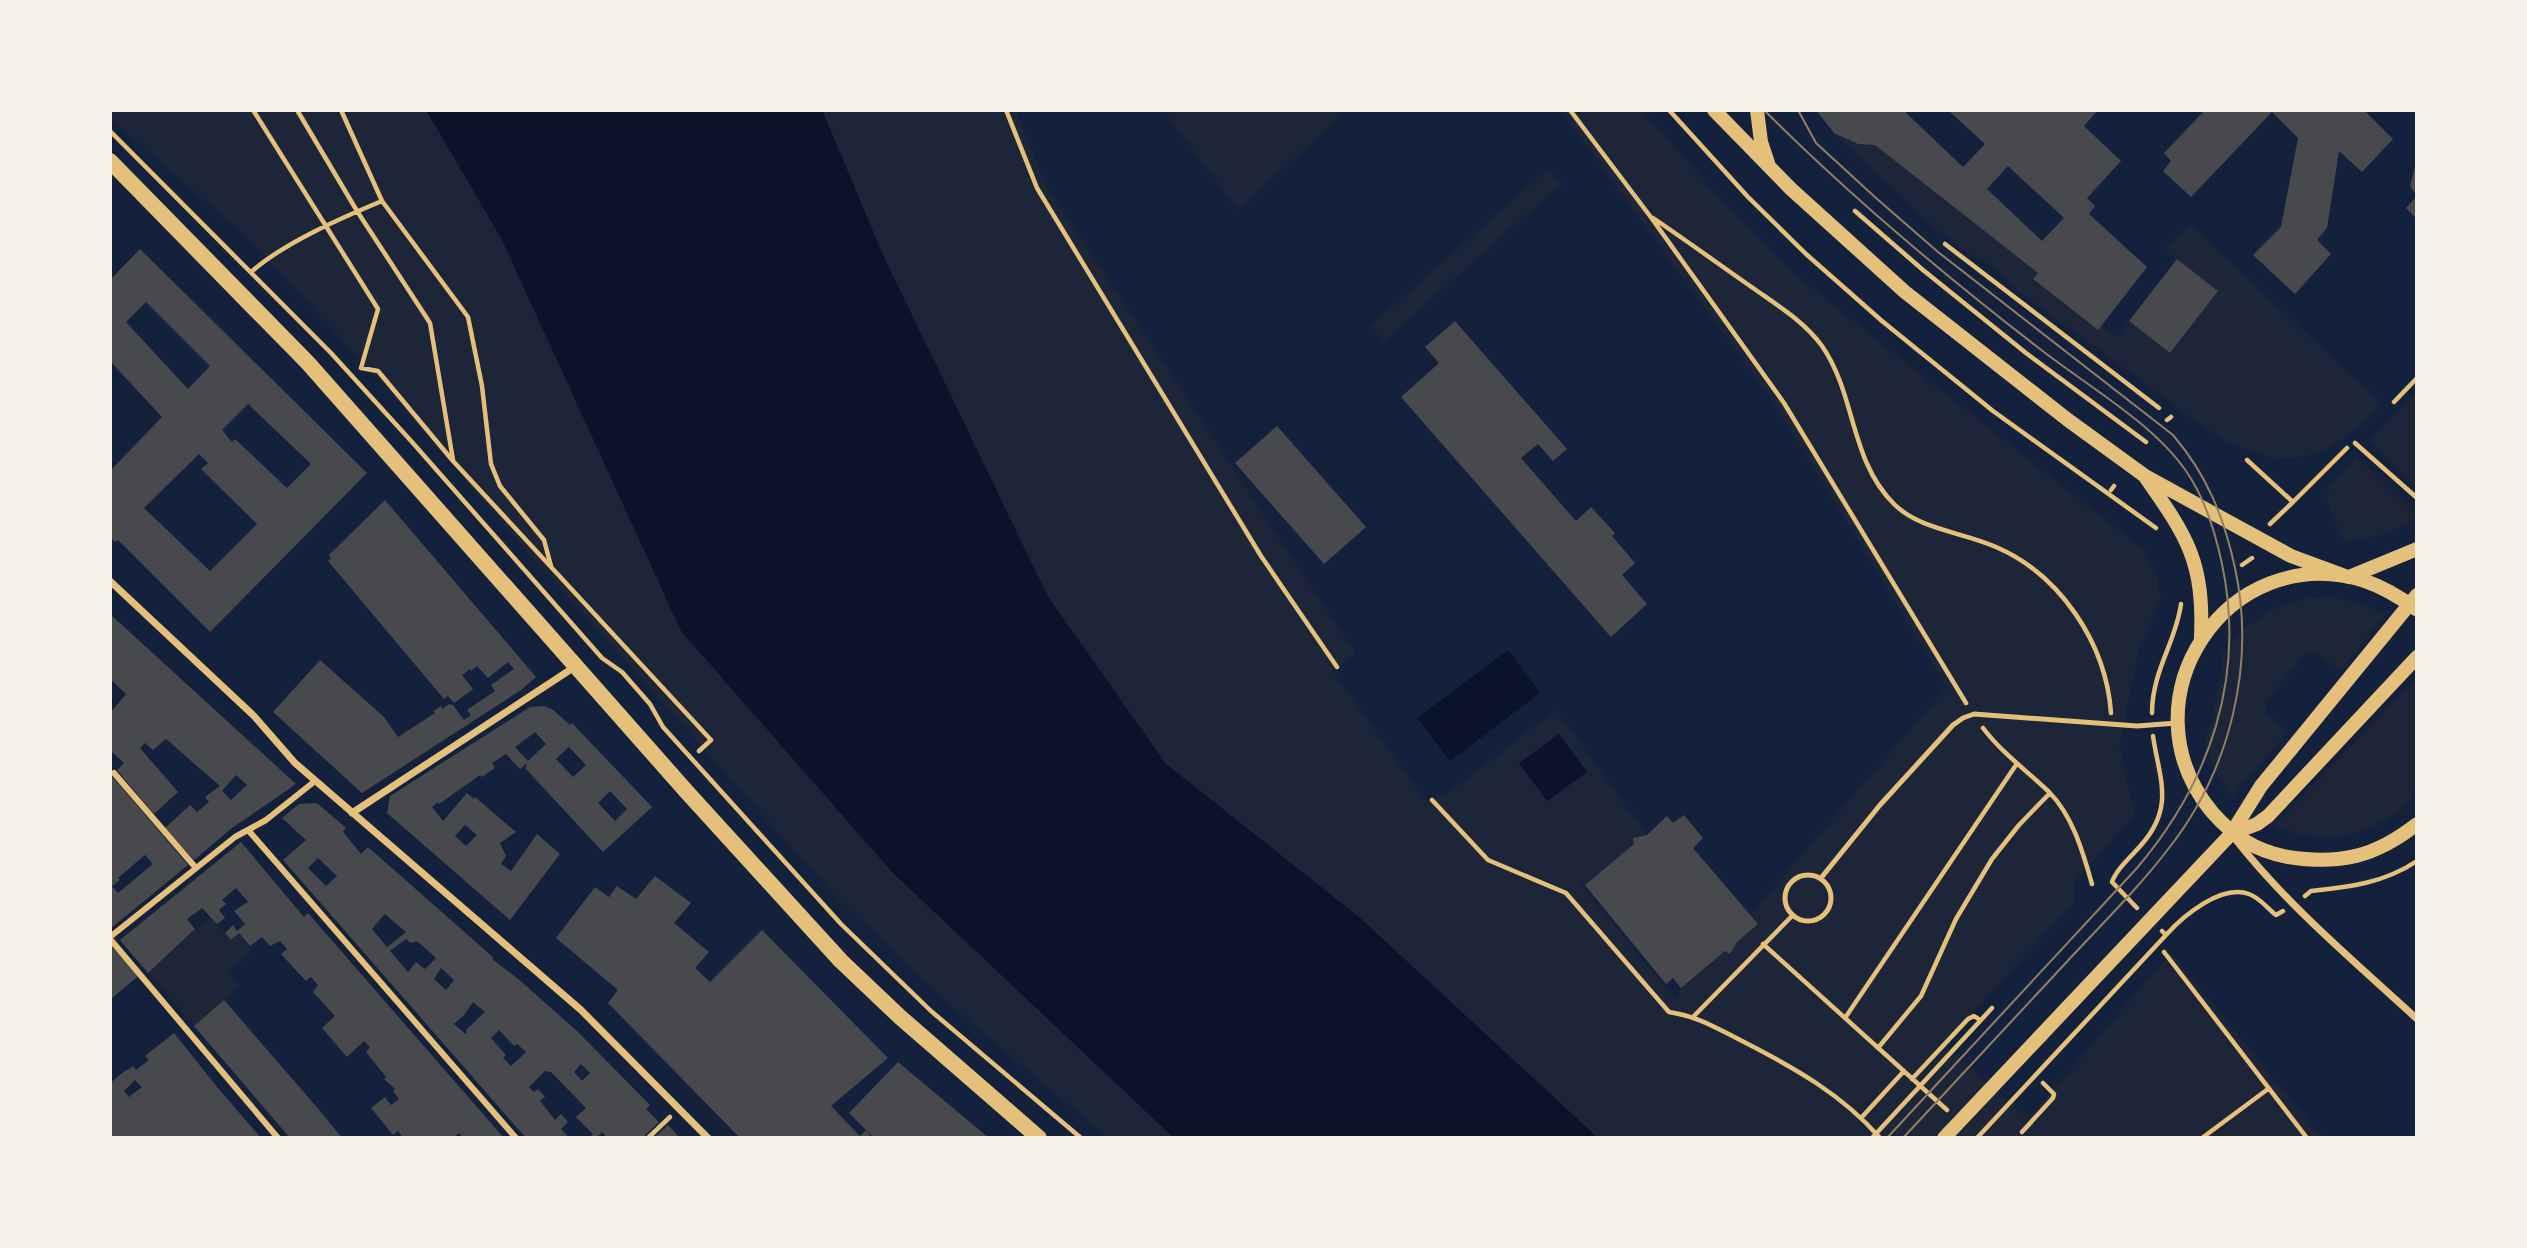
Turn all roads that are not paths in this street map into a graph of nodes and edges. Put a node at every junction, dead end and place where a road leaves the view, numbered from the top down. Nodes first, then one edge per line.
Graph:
1 (1714, 110) edge
2 (1757, 110) edge
3 (110, 161) edge
4 (1770, 168) junction
5 (2145, 477) junction
6 (2417, 549) edge
7 (2348, 577) junction
8 (110, 581) edge
9 (2414, 603) edge
10 (2201, 638) junction
11 (2417, 657) edge
12 (576, 666) junction
13 (2177, 723) junction
14 (114, 773) dead end
15 (316, 781) junction
16 (352, 813) junction
17 (2417, 824) edge
18 (248, 830) junction
19 (2231, 834) junction
20 (196, 868) junction
21 (1821, 878) junction
22 (335, 930) junction
23 (328, 936) dead end
24 (110, 938) edge
25 (2417, 1019) edge
26 (262, 1105) dead end
27 (255, 1111) junction
28 (278, 1138) edge
29 (516, 1138) edge
30 (708, 1138) edge
31 (1040, 1138) edge
32 (1944, 1138) edge

1 - 4 main road
2 - 4 main road
3 - 12 main road
4 - 5 main road
5 - 7 main road
5 - 10 main road
6 - 7 main road
7 - 9 main road
7 - 10 main road
8 - 15 street
9 - 19 main road
10 - 13 main road
11 - 19 main road
12 - 16 street
12 - 31 main road
13 - 19 main road
13 - 21 lane
14 - 20 street
15 - 16 street
15 - 18 street
16 - 30 street
17 - 19 main road
18 - 20 street
18 - 22 street
19 - 25 street
19 - 32 main road
20 - 24 street
21 - 21 lane
22 - 23 street
22 - 29 street
24 - 27 street
26 - 27 street
27 - 28 street

